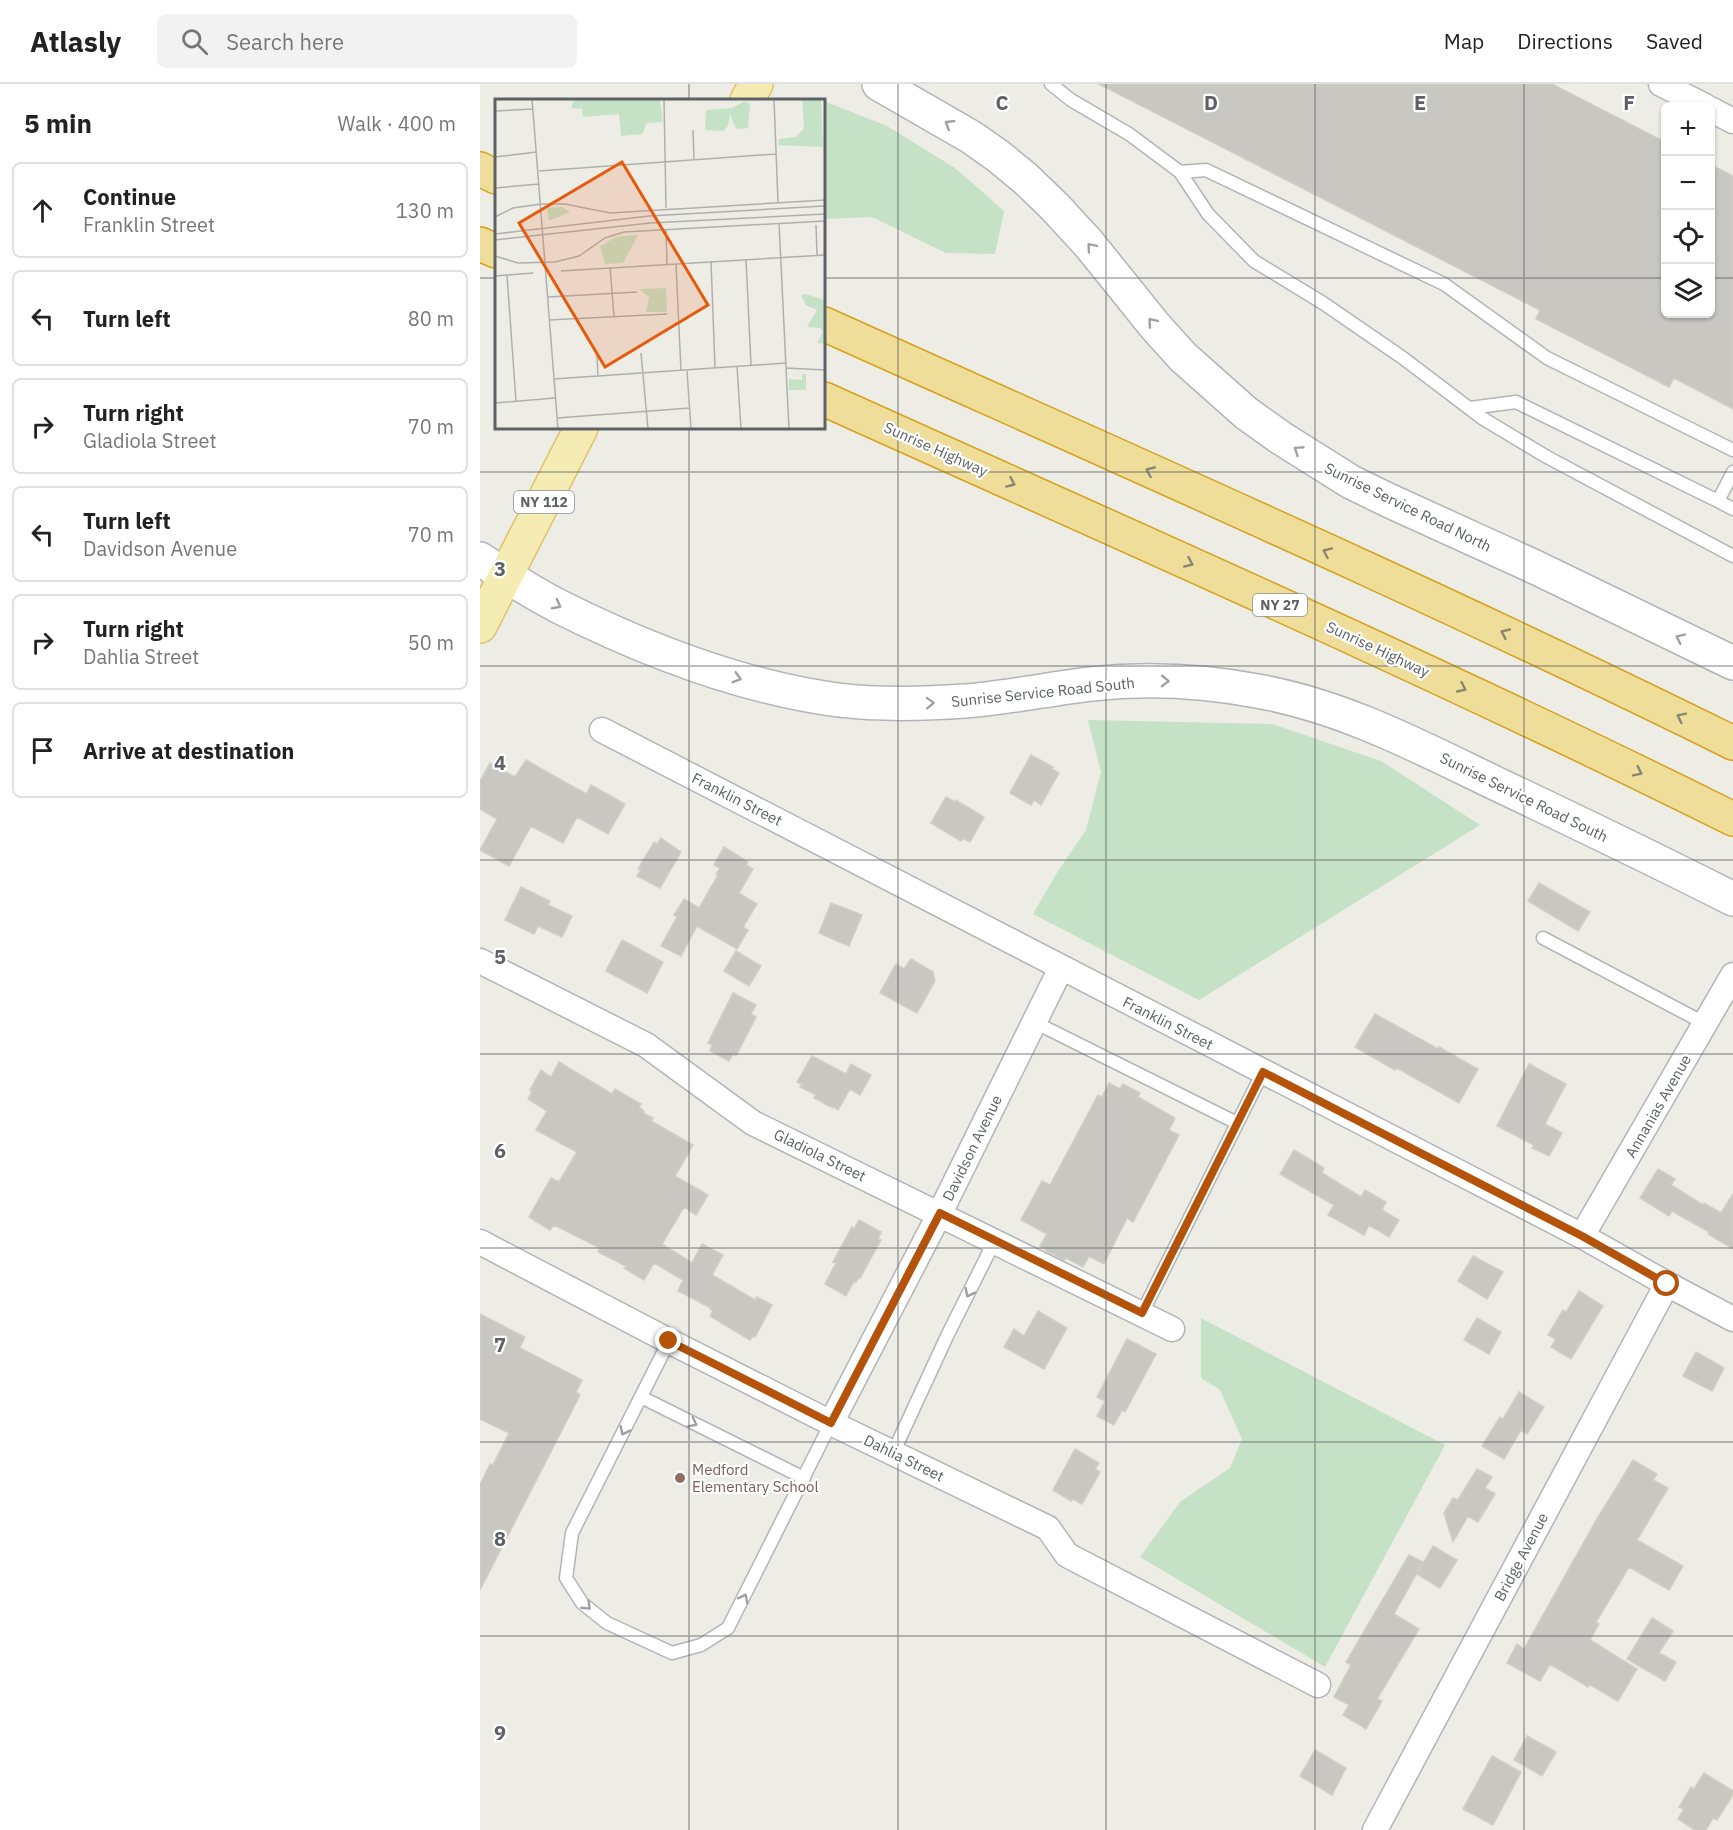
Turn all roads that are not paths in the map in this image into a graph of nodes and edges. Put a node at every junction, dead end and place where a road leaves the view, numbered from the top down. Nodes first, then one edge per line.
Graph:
1 (756, 84) edge
2 (879, 84) edge
3 (1051, 84) edge
4 (1661, 84) edge
5 (748, 99) edge
6 (1697, 102) edge
7 (1715, 112) edge
8 (1733, 121) edge
9 (480, 169) edge
10 (1180, 172) junction
11 (495, 176) edge
12 (480, 244) edge
13 (495, 251) edge
14 (825, 324) edge
15 (825, 399) edge
16 (1470, 408) junction
17 (581, 429) edge
18 (1733, 450) edge
19 (1733, 472) edge
20 (1718, 501) junction
21 (1733, 509) edge
22 (1733, 556) edge
23 (493, 568) edge
24 (480, 626) edge
25 (1733, 663) edge
26 (602, 730) dead end
27 (1733, 743) edge
28 (1733, 819) edge
29 (1733, 899) edge
30 (1543, 938) dead end
31 (480, 961) edge
32 (1061, 968) junction
33 (1732, 980) edge
34 (1034, 1022) junction
35 (1706, 1024) junction
36 (1263, 1072) junction
37 (1237, 1123) junction
38 (940, 1213) junction
39 (1582, 1236) junction
40 (995, 1240) junction
41 (480, 1242) edge
42 (1667, 1284) junction
43 (1142, 1313) junction
44 (1733, 1318) edge
45 (1172, 1329) dead end
46 (669, 1341) junction
47 (641, 1397) junction
48 (831, 1423) junction
49 (893, 1453) junction
50 (804, 1478) junction
51 (1318, 1685) dead end
52 (1375, 1830) edge

1 - 5 main road
25 -> 2 main road, Sunrise Service Road North
3 - 10 lane
4 - 6 street
7 - 8 street
9 - 11 highway
10 - 16 lane
10 - 18 lane
12 - 13 highway
27 -> 14 highway
15 -> 28 highway, Sunrise Highway / NY 27
16 - 20 lane
16 - 22 lane
17 - 23 main road, NY 112
19 - 20 lane
20 - 21 lane
23 - 24 main road, NY 112
23 -> 29 main road, Sunrise Service Road South
26 - 32 street, Franklin Street
30 - 35 lane
31 - 38 street, Gladiola Street
32 - 34 street, Davidson Avenue
32 - 36 street, Franklin Street
33 - 35 street, Annanias Avenue
34 - 37 lane
34 - 38 street, Davidson Avenue
35 - 39 street, Annanias Avenue
36 - 37 lane
36 - 39 street, Franklin Street
37 - 43 lane
38 - 40 street, Gladiola Street
38 - 48 street, Davidson Avenue
39 - 42 street, Franklin Street
40 - 43 street, Gladiola Street
40 -> 49 lane
41 - 46 street, Dahlia Street
42 - 44 street, Franklin Street
42 - 52 street, Bridge Avenue
43 - 45 street, Gladiola Street
46 - 47 lane
46 - 48 street, Dahlia Street
47 -> 50 lane
47 -> 50 lane
48 - 49 street, Dahlia Street
48 - 50 lane
49 - 51 street, Dahlia Street

